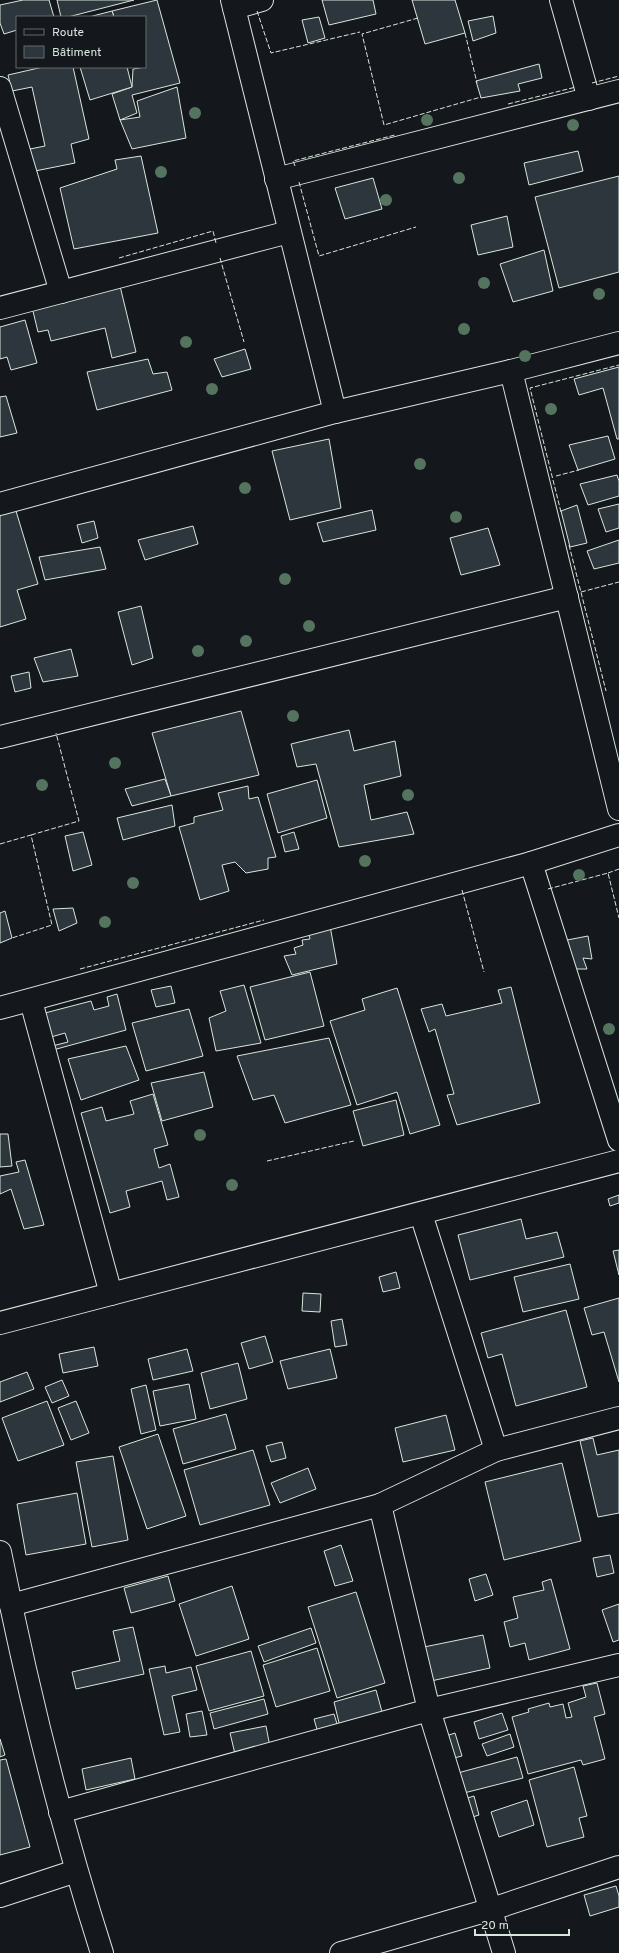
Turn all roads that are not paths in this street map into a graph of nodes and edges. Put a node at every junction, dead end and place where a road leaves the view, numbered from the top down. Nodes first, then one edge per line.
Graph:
1 (262, 0) edge
2 (561, 0) edge
3 (233, 4) edge
4 (0, 88) edge
5 (619, 91) edge
6 (589, 99) junction
7 (276, 179) junction
8 (289, 232) junction
9 (61, 292) junction
10 (0, 308) edge
11 (619, 343) edge
12 (511, 371) junction
13 (335, 412) junction
14 (0, 504) edge
15 (567, 597) junction
16 (0, 737) edge
17 (619, 809) edge
18 (619, 835) edge
19 (531, 863) junction
20 (31, 1001) junction
21 (0, 1008) edge
22 (619, 1140) edge
23 (619, 1161) edge
24 (422, 1214) junction
25 (112, 1294) junction
26 (0, 1323) edge
27 (619, 1418) edge
28 (496, 1450) junction
29 (380, 1506) junction
30 (0, 1552) edge
31 (10, 1605) junction
32 (619, 1664) edge
33 (429, 1710) junction
34 (60, 1812) junction
35 (619, 1867) edge
36 (76, 1871) junction
37 (0, 1896) edge
38 (492, 1909) junction
39 (102, 1953) edge
40 (341, 1953) edge
41 (504, 1953) edge

1 - 3 street
2 - 6 street
3 - 7 street
4 - 9 street
5 - 6 street
6 - 7 street
7 - 8 street
8 - 9 street
8 - 13 street
9 - 10 street
11 - 12 street
12 - 13 street
12 - 15 street
13 - 14 street
15 - 16 street
15 - 17 street
18 - 19 street
19 - 20 street
19 - 22 street
20 - 21 street
20 - 25 street
23 - 24 street
24 - 25 street
24 - 28 street
25 - 26 street
27 - 28 street
28 - 29 street
29 - 31 street
29 - 33 street
30 - 31 street
31 - 34 street
32 - 33 street
33 - 34 street
33 - 38 street
34 - 36 street
35 - 38 street
36 - 37 street
36 - 39 street
38 - 40 street
38 - 41 street

